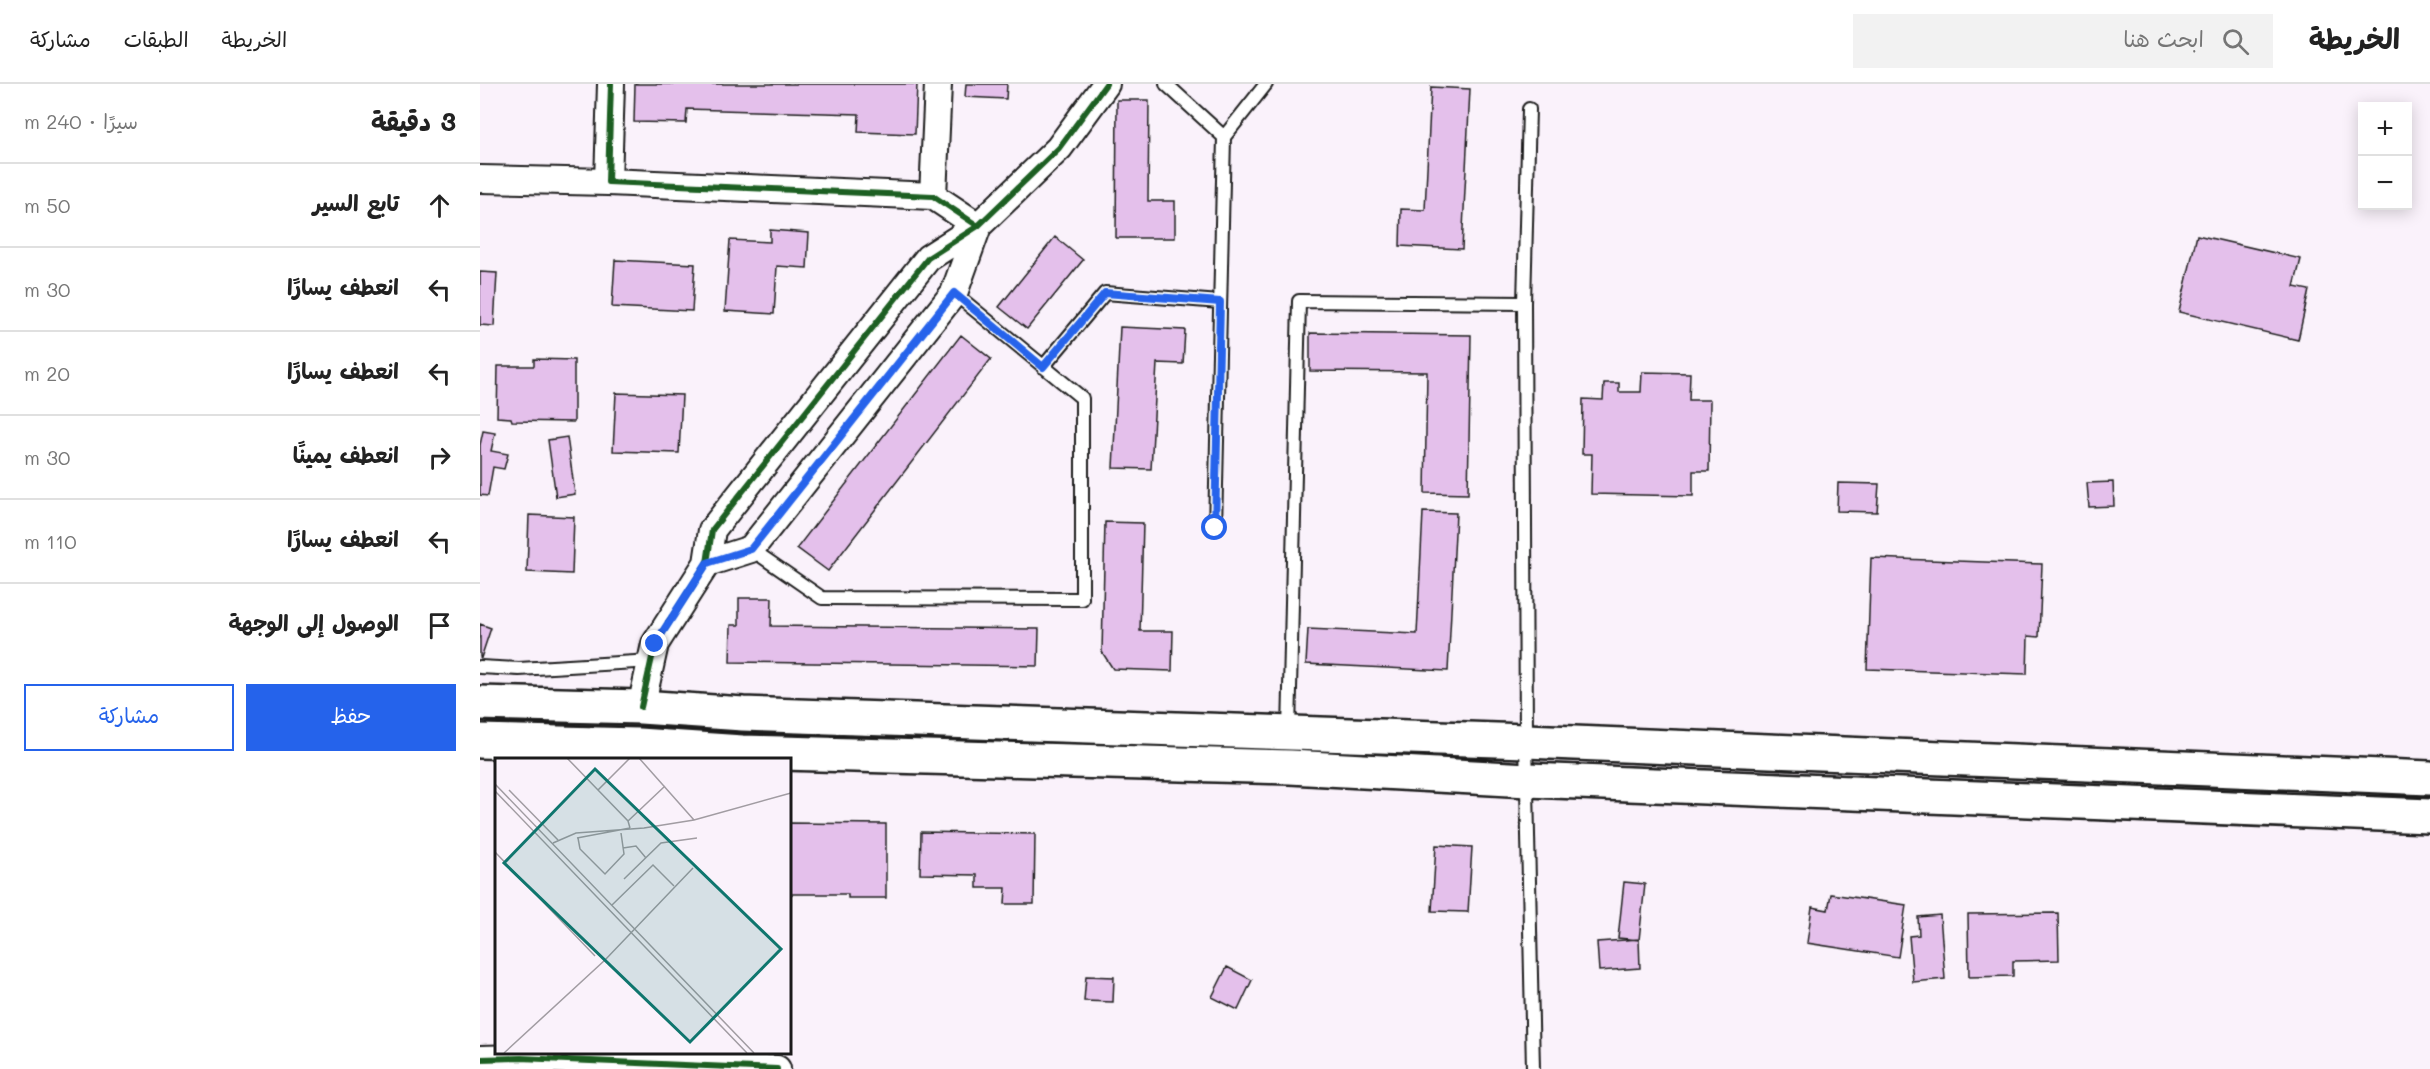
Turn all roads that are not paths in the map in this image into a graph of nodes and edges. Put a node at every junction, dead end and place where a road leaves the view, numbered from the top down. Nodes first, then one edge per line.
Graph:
1 (611, 84) edge
2 (938, 84) edge
3 (1106, 84) edge
4 (1166, 84) edge
5 (1266, 84) edge
6 (1529, 109) dead end
7 (1224, 137) junction
8 (480, 179) edge
9 (608, 182) junction
10 (933, 196) junction
11 (978, 226) junction
12 (954, 293) junction
13 (1220, 302) junction
14 (1524, 303) junction
15 (1043, 367) junction
16 (1215, 528) dead end
17 (751, 549) junction
18 (707, 563) junction
19 (652, 661) junction
20 (480, 667) edge
21 (480, 703) edge
22 (641, 707) junction
23 (1289, 734) junction
24 (480, 741) edge
25 (1526, 741) junction
26 (2430, 778) edge
27 (1528, 780) junction
28 (2430, 816) edge
29 (480, 1059) edge
30 (777, 1069) edge
31 (1533, 1069) edge

1 - 9 street
2 - 10 street
3 - 11 street
4 - 7 lane
5 - 7 lane
6 - 14 lane
7 - 13 lane
8 - 9 street
9 - 10 street
10 - 11 street
11 - 12 street
11 - 18 street
12 - 15 lane
12 - 17 street
13 - 15 lane
13 - 16 lane
14 - 23 lane
14 - 25 lane
15 - 17 lane
17 - 18 street
18 - 19 street
19 - 20 lane
19 - 22 street
21 - 22 main road
22 - 23 main road
23 - 25 main road
24 - 27 main road
25 - 26 main road
25 - 27 lane
27 - 28 main road
27 - 31 lane
29 - 30 street

